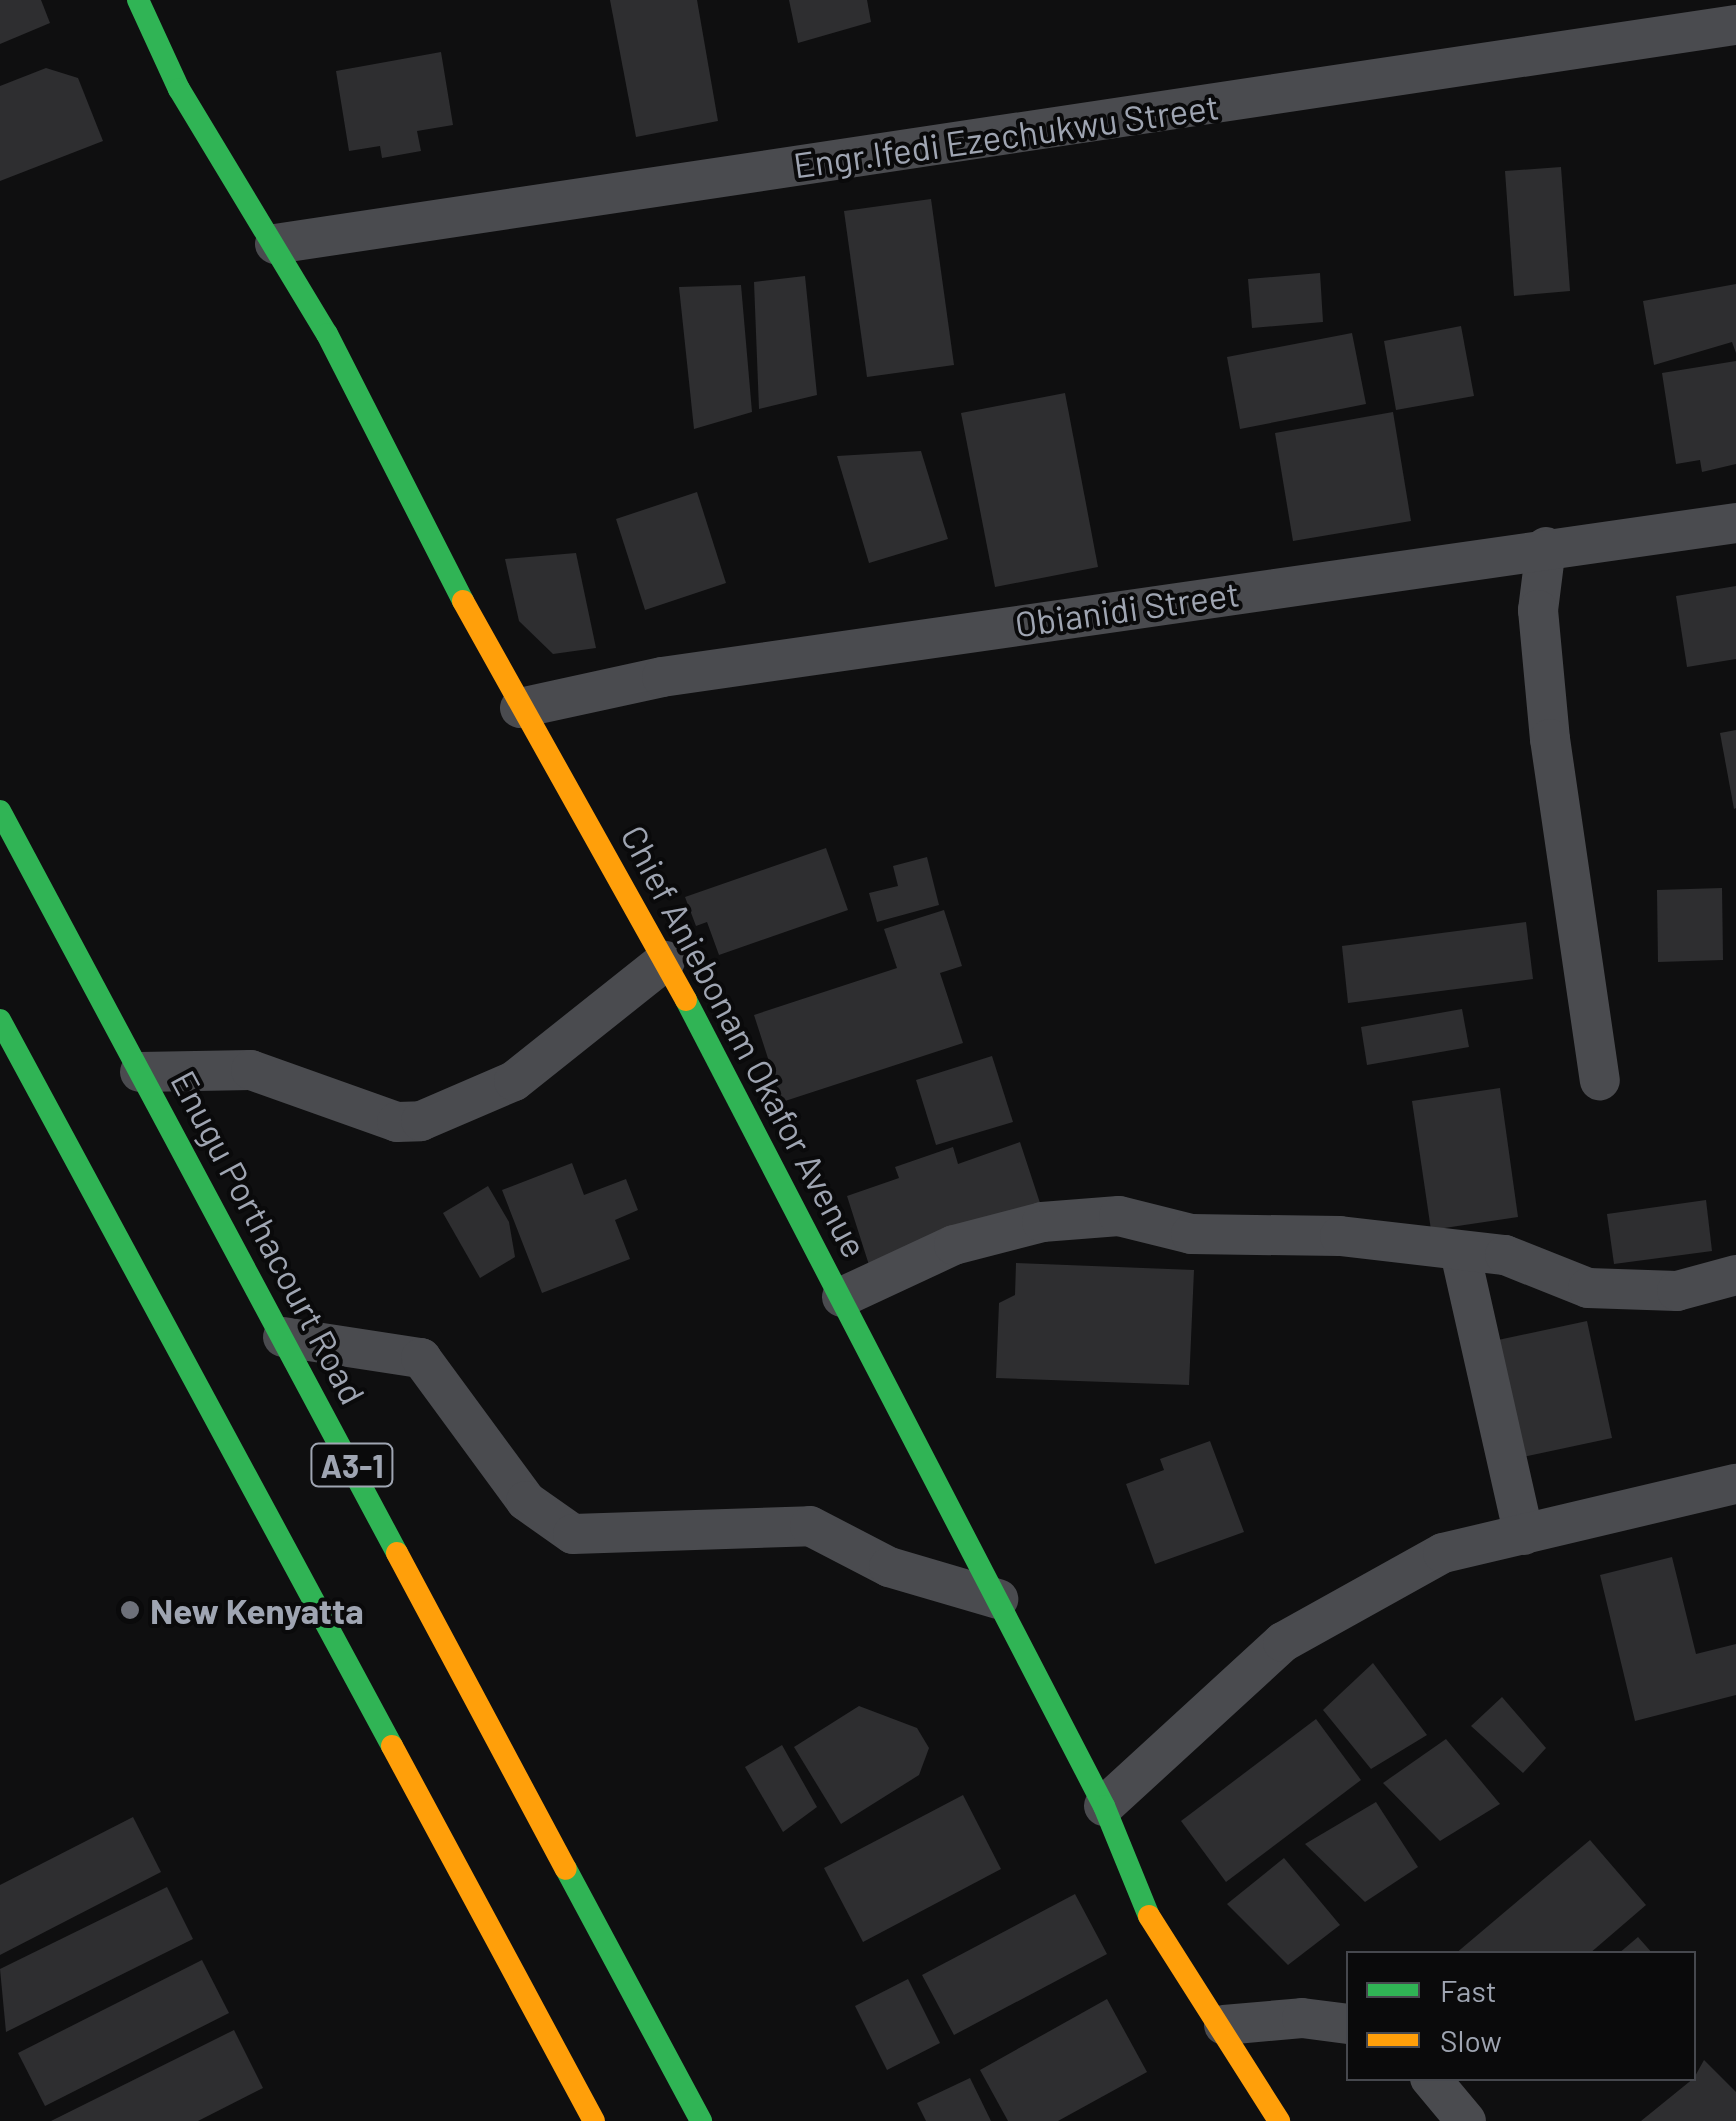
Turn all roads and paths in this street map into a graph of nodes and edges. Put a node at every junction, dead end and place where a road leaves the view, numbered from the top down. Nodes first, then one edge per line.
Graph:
1 (138, 0) edge
2 (1736, 25) edge
3 (275, 244) junction
4 (1736, 523) edge
5 (1546, 547) junction
6 (520, 708) junction
7 (0, 811) edge
8 (665, 961) junction
9 (0, 1020) edge
10 (140, 1072) junction
11 (1600, 1080) dead end
12 (1460, 1252) junction
13 (1736, 1275) edge
14 (842, 1297) junction
15 (283, 1336) junction
16 (1736, 1484) edge
17 (1524, 1535) junction
18 (998, 1599) junction
19 (1104, 1806) junction
20 (1346, 2024) edge
21 (1224, 2025) junction
22 (1433, 2081) edge
23 (594, 2121) edge
24 (701, 2121) edge
25 (1279, 2121) edge
26 (1466, 2121) edge

1 - 3 main road, Chief Aniebonam Okafor Avenue
2 - 3 street, Engr.Ifedi Ezechukwu Street
3 - 6 main road, Chief Aniebonam Okafor Avenue
4 - 5 street, Obianidi Street
5 - 6 street, Obianidi Street
5 - 11 street
6 - 8 main road, Chief Aniebonam Okafor Avenue
7 - 10 main road, Enugu Porthacourt Road / A3-1
8 - 10 street
8 - 14 main road, Chief Aniebonam Okafor Avenue
9 - 23 main road, A3-1
10 - 15 main road, Enugu Porthacourt Road / A3-1
12 - 13 street
12 - 14 street
12 - 17 street
14 - 18 main road, Chief Aniebonam Okafor Avenue
15 - 18 street
15 - 24 main road, Enugu Porthacourt Road / A3-1
16 - 17 street
17 - 19 street
18 - 19 main road, Chief Aniebonam Okafor Avenue
19 - 21 main road, Chief Aniebonam Okafor Avenue
20 - 21 street
21 - 25 main road, Chief Aniebonam Okafor Avenue
22 - 26 street

